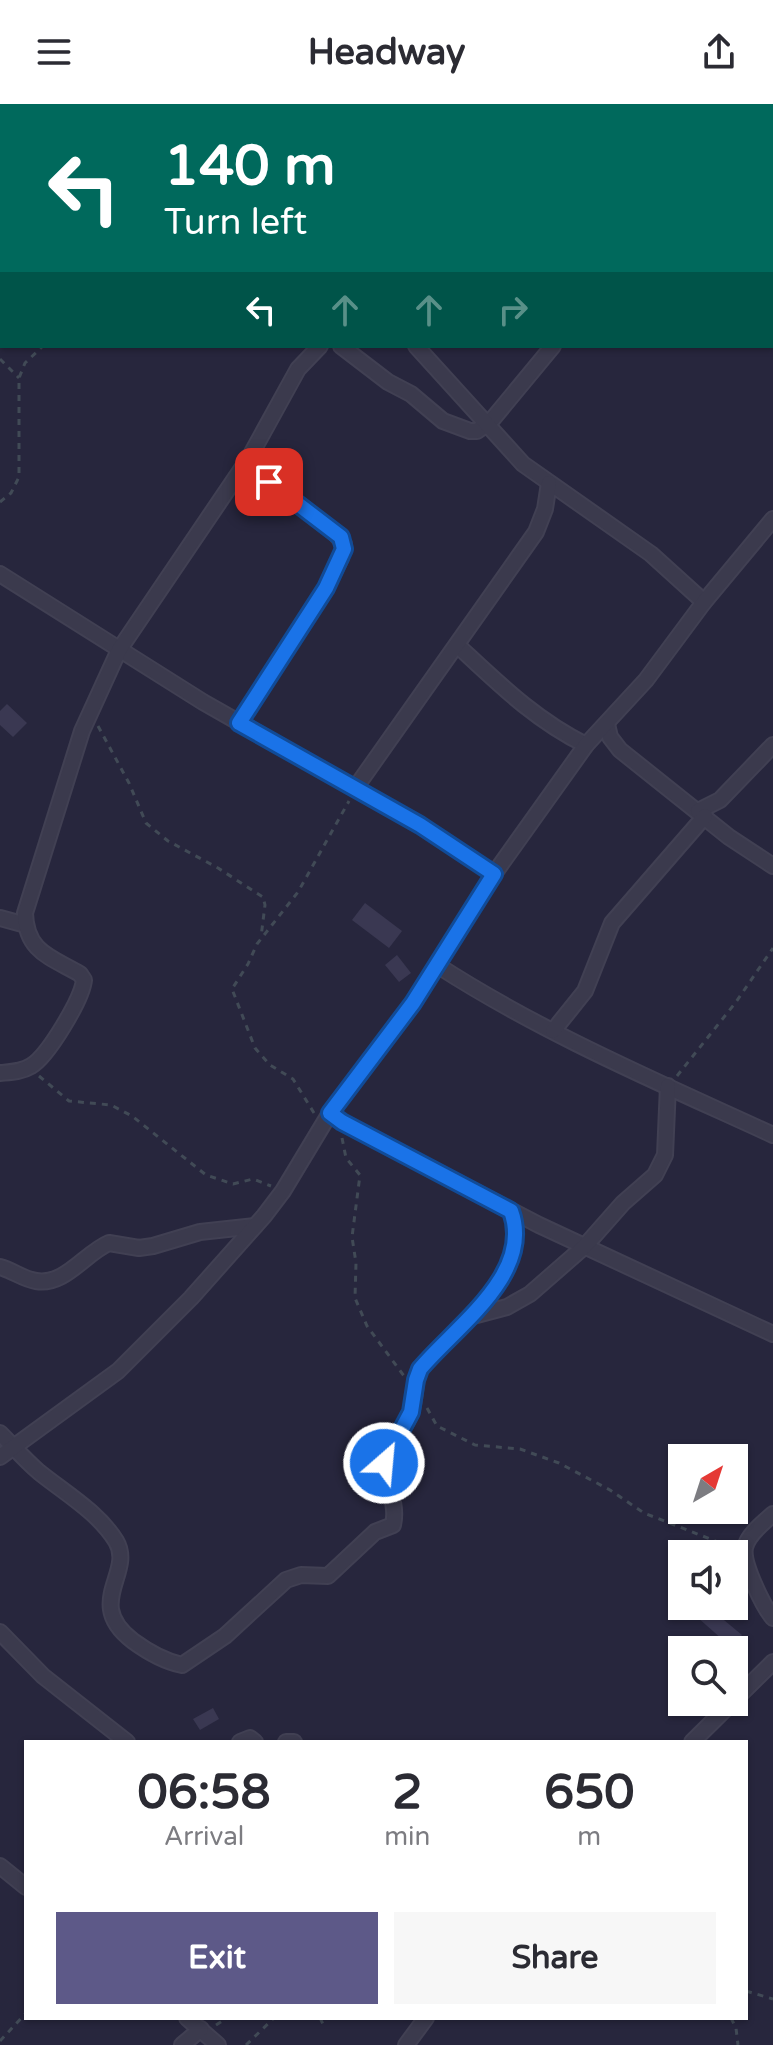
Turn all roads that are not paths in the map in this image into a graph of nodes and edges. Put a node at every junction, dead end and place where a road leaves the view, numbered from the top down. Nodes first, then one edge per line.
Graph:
1 (318, 348) edge
2 (344, 348) edge
3 (418, 348) edge
4 (551, 348) edge
5 (486, 426) junction
6 (249, 458) junction
7 (549, 483) junction
8 (773, 519) edge
9 (2, 580) edge
10 (704, 602) junction
11 (457, 645) junction
12 (119, 650) junction
13 (239, 723) junction
14 (607, 724) junction
15 (586, 745) junction
16 (773, 745) edge
17 (356, 787) junction
18 (701, 814) junction
19 (773, 866) edge
20 (494, 874) junction
21 (0, 918) edge
22 (26, 925) junction
23 (437, 965) junction
24 (553, 1031) junction
25 (0, 1073) edge
26 (668, 1086) junction
27 (331, 1121) junction
28 (773, 1135) edge
29 (511, 1211) junction
30 (255, 1226) junction
31 (585, 1246) junction
32 (0, 1267) edge
33 (473, 1316) junction
34 (773, 1334) edge
35 (0, 1433) edge
36 (13, 1447) junction
37 (0, 1457) edge
38 (773, 1514) edge
39 (773, 1618) edge
40 (0, 1632) edge
41 (773, 1662) edge
42 (124, 1740) edge
43 (694, 1740) edge
44 (0, 1866) edge
45 (24, 1885) edge
46 (190, 2020) edge
47 (425, 2020) edge
48 (201, 2029) junction
49 (182, 2045) edge
50 (218, 2045) edge
51 (406, 2045) edge

1 - 6 street
2 - 5 street
3 - 5 street
4 - 5 street
5 - 7 street
6 - 12 street
6 - 13 street
7 - 10 street
7 - 11 street
8 - 10 street
9 - 12 street
10 - 14 street
11 - 15 street
11 - 17 street
12 - 13 street
12 - 22 street
13 - 17 street
14 - 15 street
14 - 18 street
15 - 20 street
16 - 18 street
17 - 20 street
18 - 19 street
18 - 24 street
20 - 23 street
21 - 22 street
22 - 25 street
23 - 24 street
23 - 27 street
24 - 26 street
26 - 28 street
26 - 31 street
27 - 29 street
27 - 30 street
29 - 31 street
29 - 33 street
30 - 32 street
30 - 36 street
31 - 33 street
31 - 34 street
33 - 36 street
35 - 36 street
36 - 37 street
38 - 39 street
40 - 42 street
41 - 43 street
44 - 45 street
46 - 48 street
47 - 51 street
48 - 49 street
48 - 50 street

